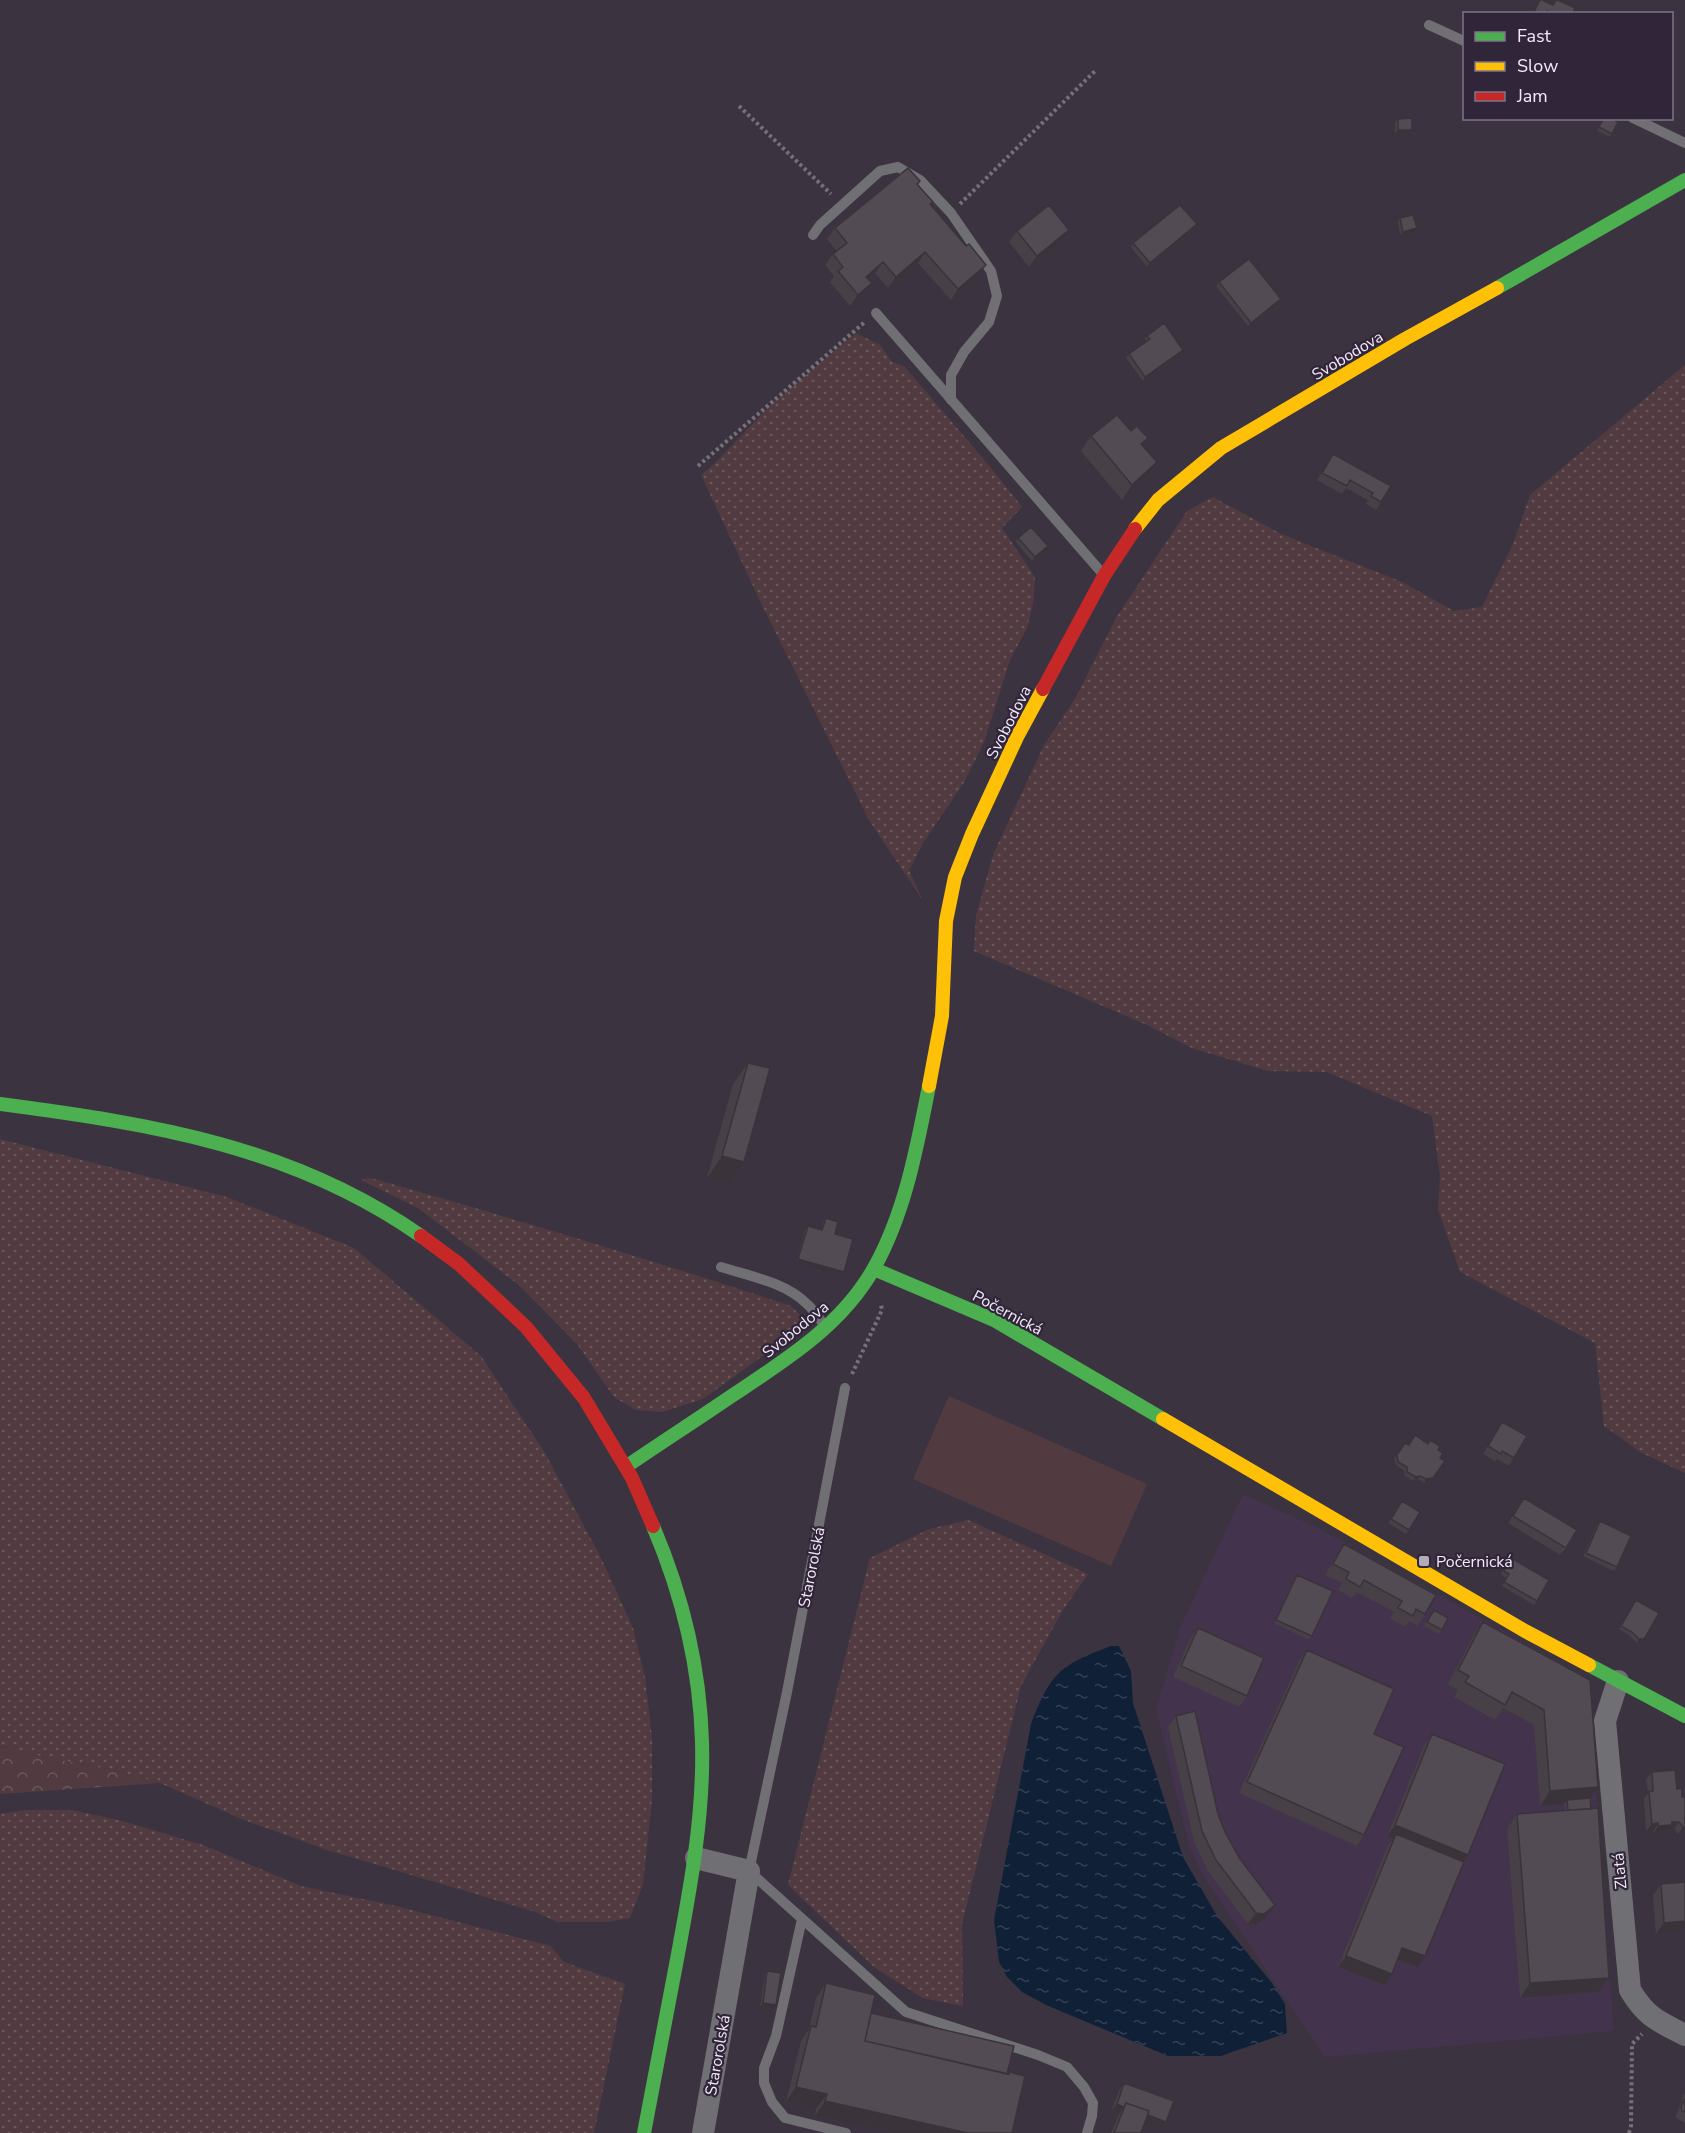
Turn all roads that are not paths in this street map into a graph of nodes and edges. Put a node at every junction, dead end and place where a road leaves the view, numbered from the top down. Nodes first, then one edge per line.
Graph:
1 (1429, 25) dead end
2 (1463, 41) edge
3 (1637, 120) edge
4 (1685, 143) edge
5 (1685, 180) edge
6 (813, 235) dead end
7 (876, 313) road end
8 (951, 400) junction
9 (1104, 576) junction
10 (0, 1104) edge
11 (721, 1267) dead end
12 (874, 1269) junction
13 (827, 1328) junction
14 (845, 1388) road end
15 (627, 1466) junction
16 (1618, 1681) junction
17 (1685, 1716) edge
18 (696, 1858) junction
19 (749, 1871) junction
20 (802, 1919) junction
21 (1685, 2035) edge
22 (644, 2133) edge
23 (703, 2133) edge
24 (846, 2133) edge
25 (1087, 2133) edge

1 - 2 lane
3 - 4 lane
5 - 9 street, Svobodova
6 - 8 lane
7 - 8 lane
8 - 9 lane
9 - 12 street, Svobodova
10 - 15 street
11 - 13 lane
12 - 13 street, Svobodova
12 - 16 street, Počernická
13 - 15 street, Svobodova
14 - 19 lane, Starorolská
15 - 18 street
16 - 17 street, Počernická
16 - 21 street, Zlatá
18 - 19 street
18 - 22 street
19 - 20 lane
19 - 23 street, Starorolská
20 - 24 lane
20 - 25 lane

